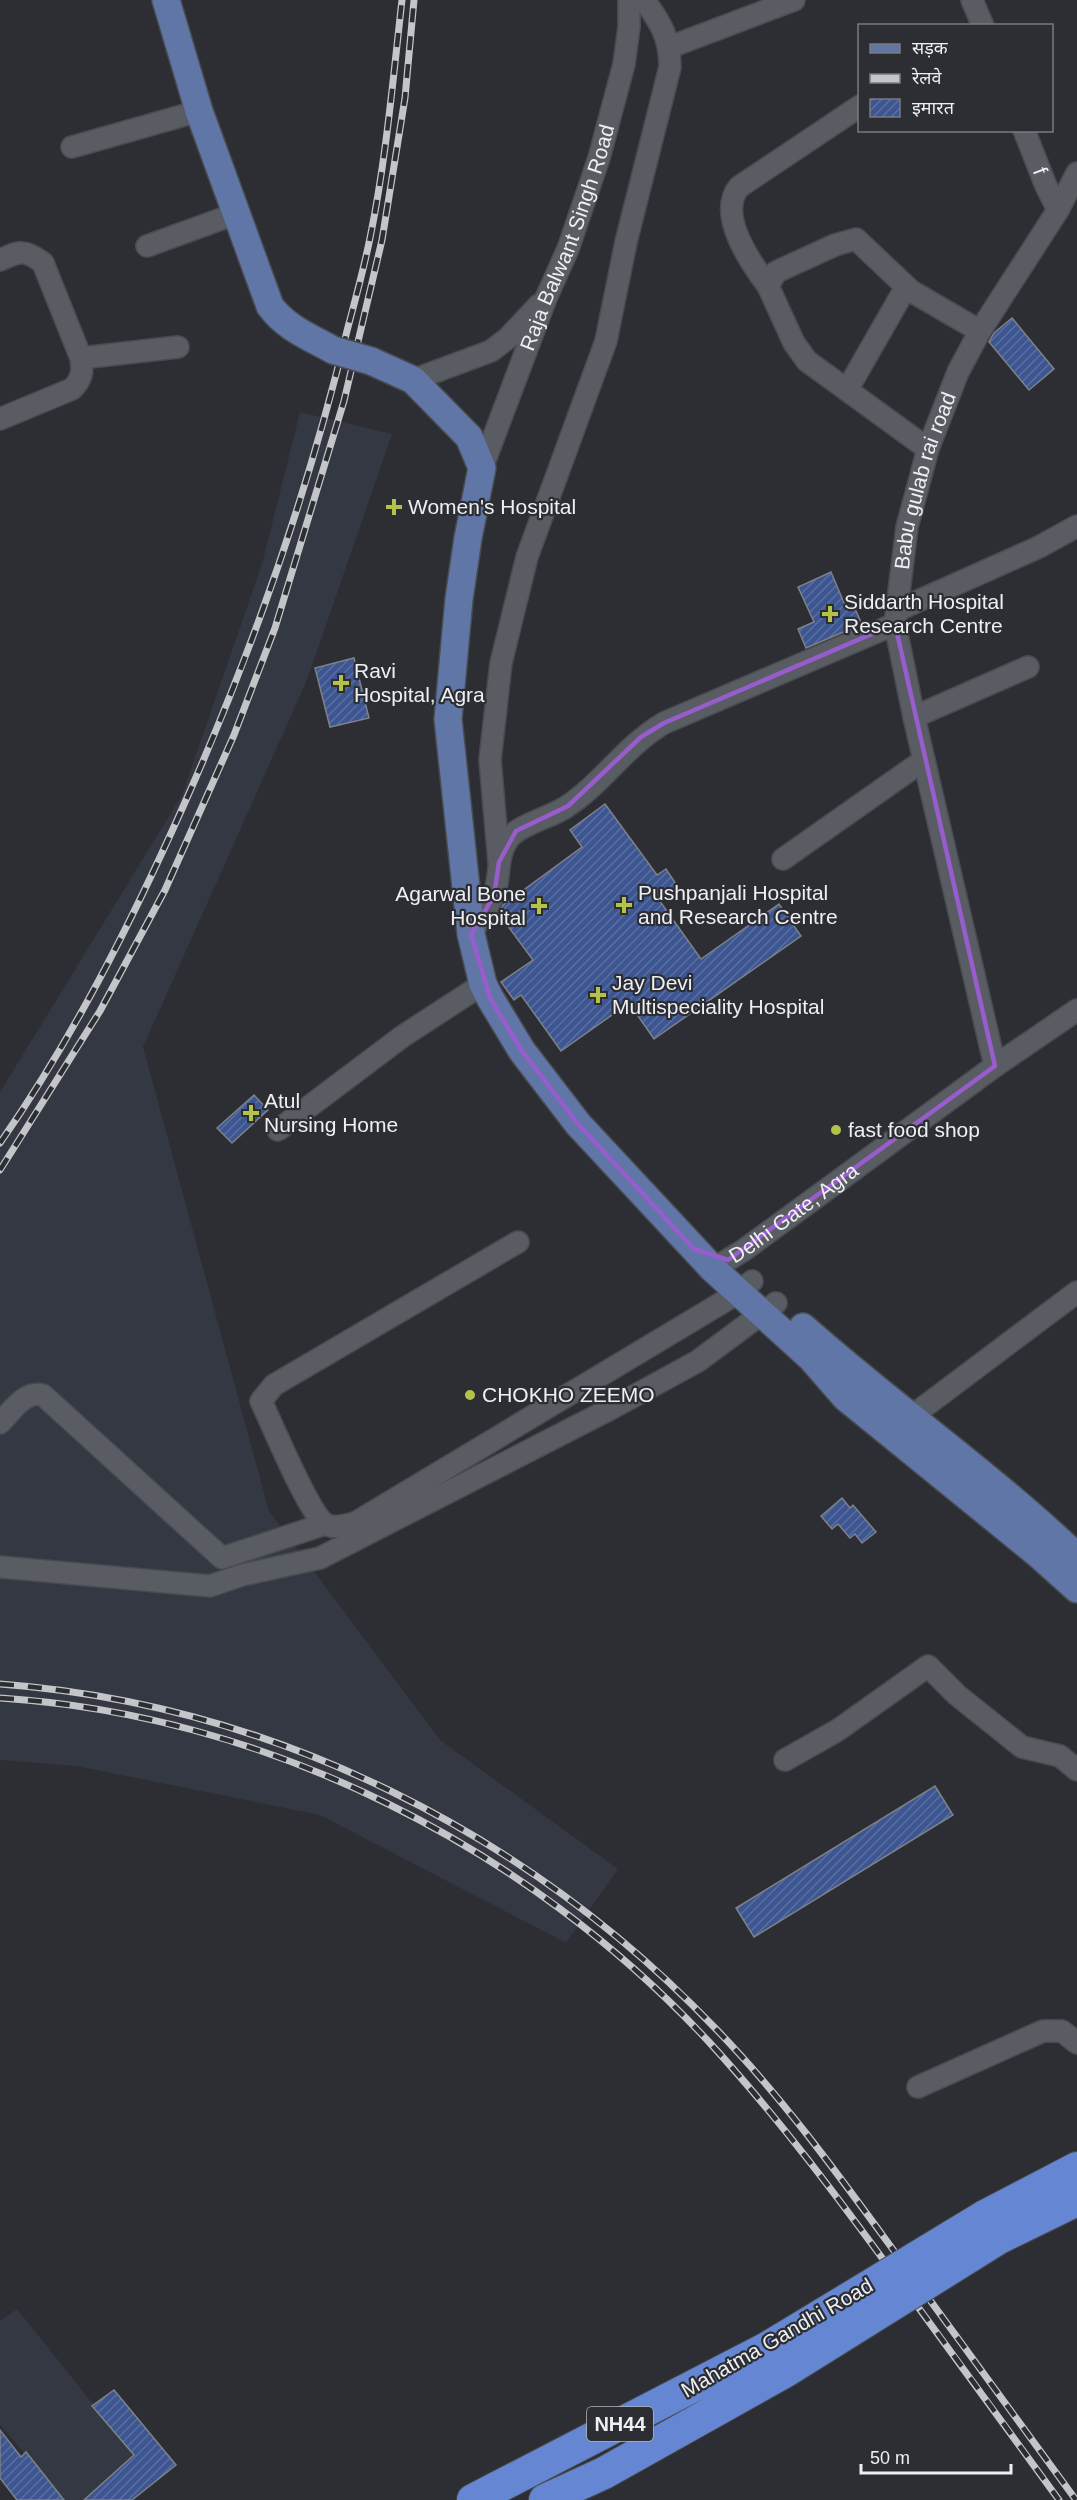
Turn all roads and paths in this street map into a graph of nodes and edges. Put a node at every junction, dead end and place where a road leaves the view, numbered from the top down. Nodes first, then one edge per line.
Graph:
1 (166, 0) edge
2 (629, 0) edge
3 (644, 0) edge
4 (794, 0) edge
5 (972, 0) edge
6 (981, 24) edge
7 (670, 47) junction
8 (858, 107) edge
9 (199, 111) junction
10 (1025, 132) edge
11 (72, 147) dead end
12 (1077, 173) edge
13 (1058, 210) junction
14 (235, 214) junction
15 (147, 246) dead end
16 (0, 260) edge
17 (768, 286) junction
18 (906, 287) junction
19 (546, 298) junction
20 (980, 331) junction
21 (178, 348) dead end
22 (81, 358) junction
23 (413, 380) junction
24 (847, 390) junction
25 (0, 419) edge
26 (928, 449) junction
27 (482, 468) junction
28 (1077, 526) edge
29 (896, 617) junction
30 (1029, 667) dead end
31 (914, 717) junction
32 (924, 760) junction
33 (783, 859) dead end
34 (499, 862) junction
35 (471, 934) junction
36 (483, 984) junction
37 (1077, 1010) edge
38 (995, 1066) junction
39 (278, 1130) dead end
40 (518, 1242) dead end
41 (720, 1264) junction
42 (745, 1287) junction
43 (1077, 1292) edge
44 (769, 1309) junction
45 (0, 1423) edge
46 (900, 1425) junction
47 (980, 1490) junction
48 (325, 1524) junction
49 (1077, 1557) edge
50 (0, 1567) edge
51 (1077, 1589) edge
52 (785, 1760) dead end
53 (1077, 1770) edge
54 (1077, 2043) edge
55 (918, 2087) dead end
56 (1077, 2168) edge
57 (1077, 2200) edge
58 (992, 2227) junction
59 (776, 2359) junction
60 (473, 2500) edge
61 (545, 2500) edge

1 - 9 main road
2 - 19 street, Raja Balwant Singh Road
3 - 7 street
4 - 7 street
5 - 6 street
7 - 34 street
8 - 17 street
9 - 11 street
9 - 14 main road
10 - 13 street, f
12 - 13 street, Babu gulab rai road
13 - 20 street, Babu gulab rai road
14 - 15 street
14 - 23 main road, bridge
16 - 22 street
17 - 18 street
17 - 24 street
18 - 20 street
18 - 24 street
19 - 23 street
19 - 27 street, Raja Balwant Singh Road
20 - 26 street, Babu gulab rai road
21 - 22 street
22 - 25 street
23 - 27 main road
24 - 26 street
26 - 29 street, Babu gulab rai road
27 - 35 main road
28 - 29 street
29 - 31 street, Babu gulab rai road
29 - 34 street
30 - 31 street
31 - 32 street, Babu gulab rai road
32 - 33 street
32 - 38 street, Babu gulab rai road
34 - 35 street
35 - 36 main road
36 - 39 street
36 - 41 main road
37 - 38 street, Delhi Gate, Agra
38 - 41 street, Delhi Gate, Agra
40 - 48 street
41 - 42 main road
42 - 44 main road
42 - 48 street
43 - 46 street
44 - 46 main road
44 - 50 street
45 - 48 street
46 - 47 main road
47 - 49 main road
47 - 51 main road
52 - 53 street
54 - 55 street
56 - 58 highway, Mahatma Gandhi Road / NH44
57 - 58 highway, Mahatma Gandhi Road / NH44
58 - 59 highway, Mahatma Gandhi Road / NH44, bridge
59 - 60 highway, Mahatma Gandhi Road / NH44
59 - 61 highway, Mahatma Gandhi Road / NH44

